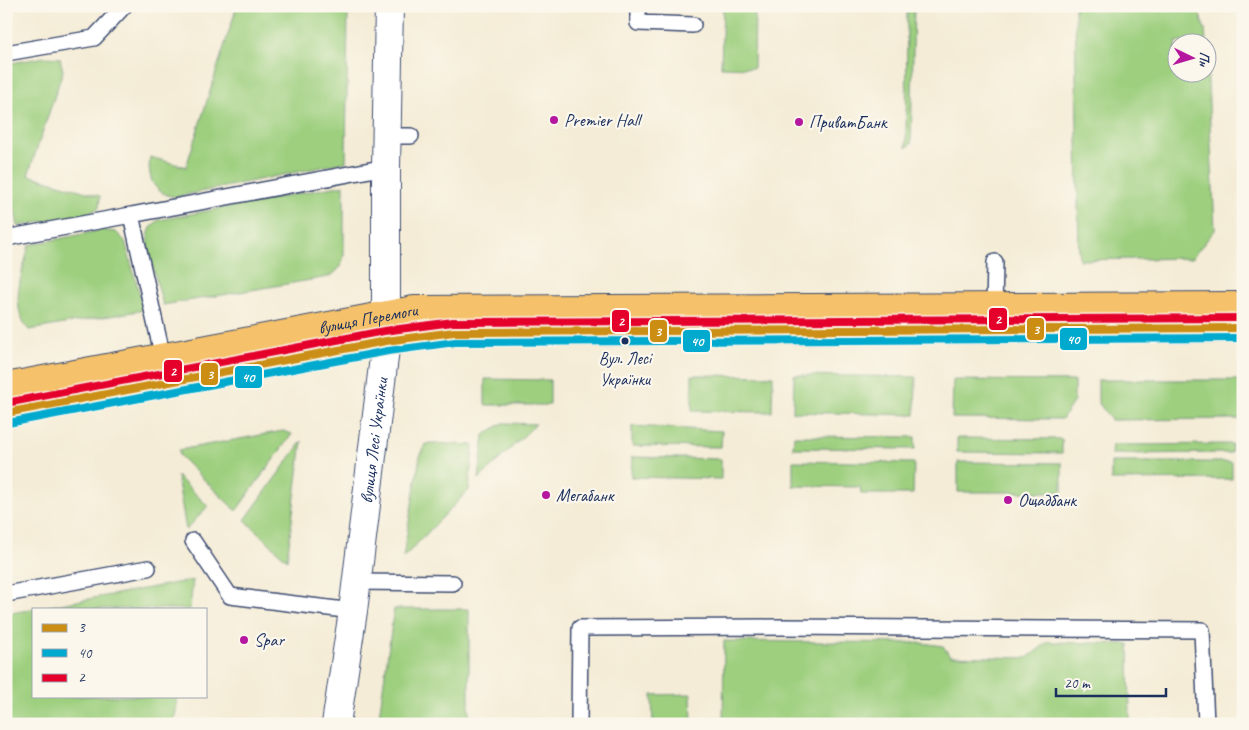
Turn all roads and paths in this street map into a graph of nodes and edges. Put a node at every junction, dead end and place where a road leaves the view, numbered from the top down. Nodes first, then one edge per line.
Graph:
1 (124, 6) edge
2 (389, 6) edge
3 (638, 6) edge
4 (693, 25) dead end
5 (6, 53) edge
6 (386, 167) junction
7 (131, 215) junction
8 (6, 238) edge
9 (995, 262) dead end
10 (1243, 306) edge
11 (994, 308) junction
12 (386, 314) junction
13 (1243, 328) edge
14 (386, 341) junction
15 (163, 358) junction
16 (6, 387) edge
17 (6, 413) edge
18 (193, 541) dead end
19 (148, 568) dead end
20 (357, 582) junction
21 (453, 583) dead end
22 (6, 594) edge
23 (353, 611) junction
24 (336, 724) edge
25 (579, 724) edge
26 (1206, 724) edge

1 - 5 lane
2 - 6 street, вулиця Лесі Українки
3 - 4 lane
6 - 7 lane
6 - 12 street, вулиця Лесі Українки
7 - 8 lane
7 - 15 lane
9 - 11 lane
10 - 11 main road, вулиця Перемоги
11 - 12 main road, вулиця Перемоги
12 - 14 street, вулиця Лесі Українки
12 - 15 main road, вулиця Перемоги
13 - 14 main road, вулиця Перемоги
14 - 17 main road, вулиця Перемоги
14 - 20 street, вулиця Лесі Українки
15 - 16 main road, вулиця Перемоги
18 - 23 lane
19 - 22 lane
20 - 21 lane
20 - 23 street, вулиця Лесі Українки
23 - 24 street, вулиця Лесі Українки
25 - 26 lane

